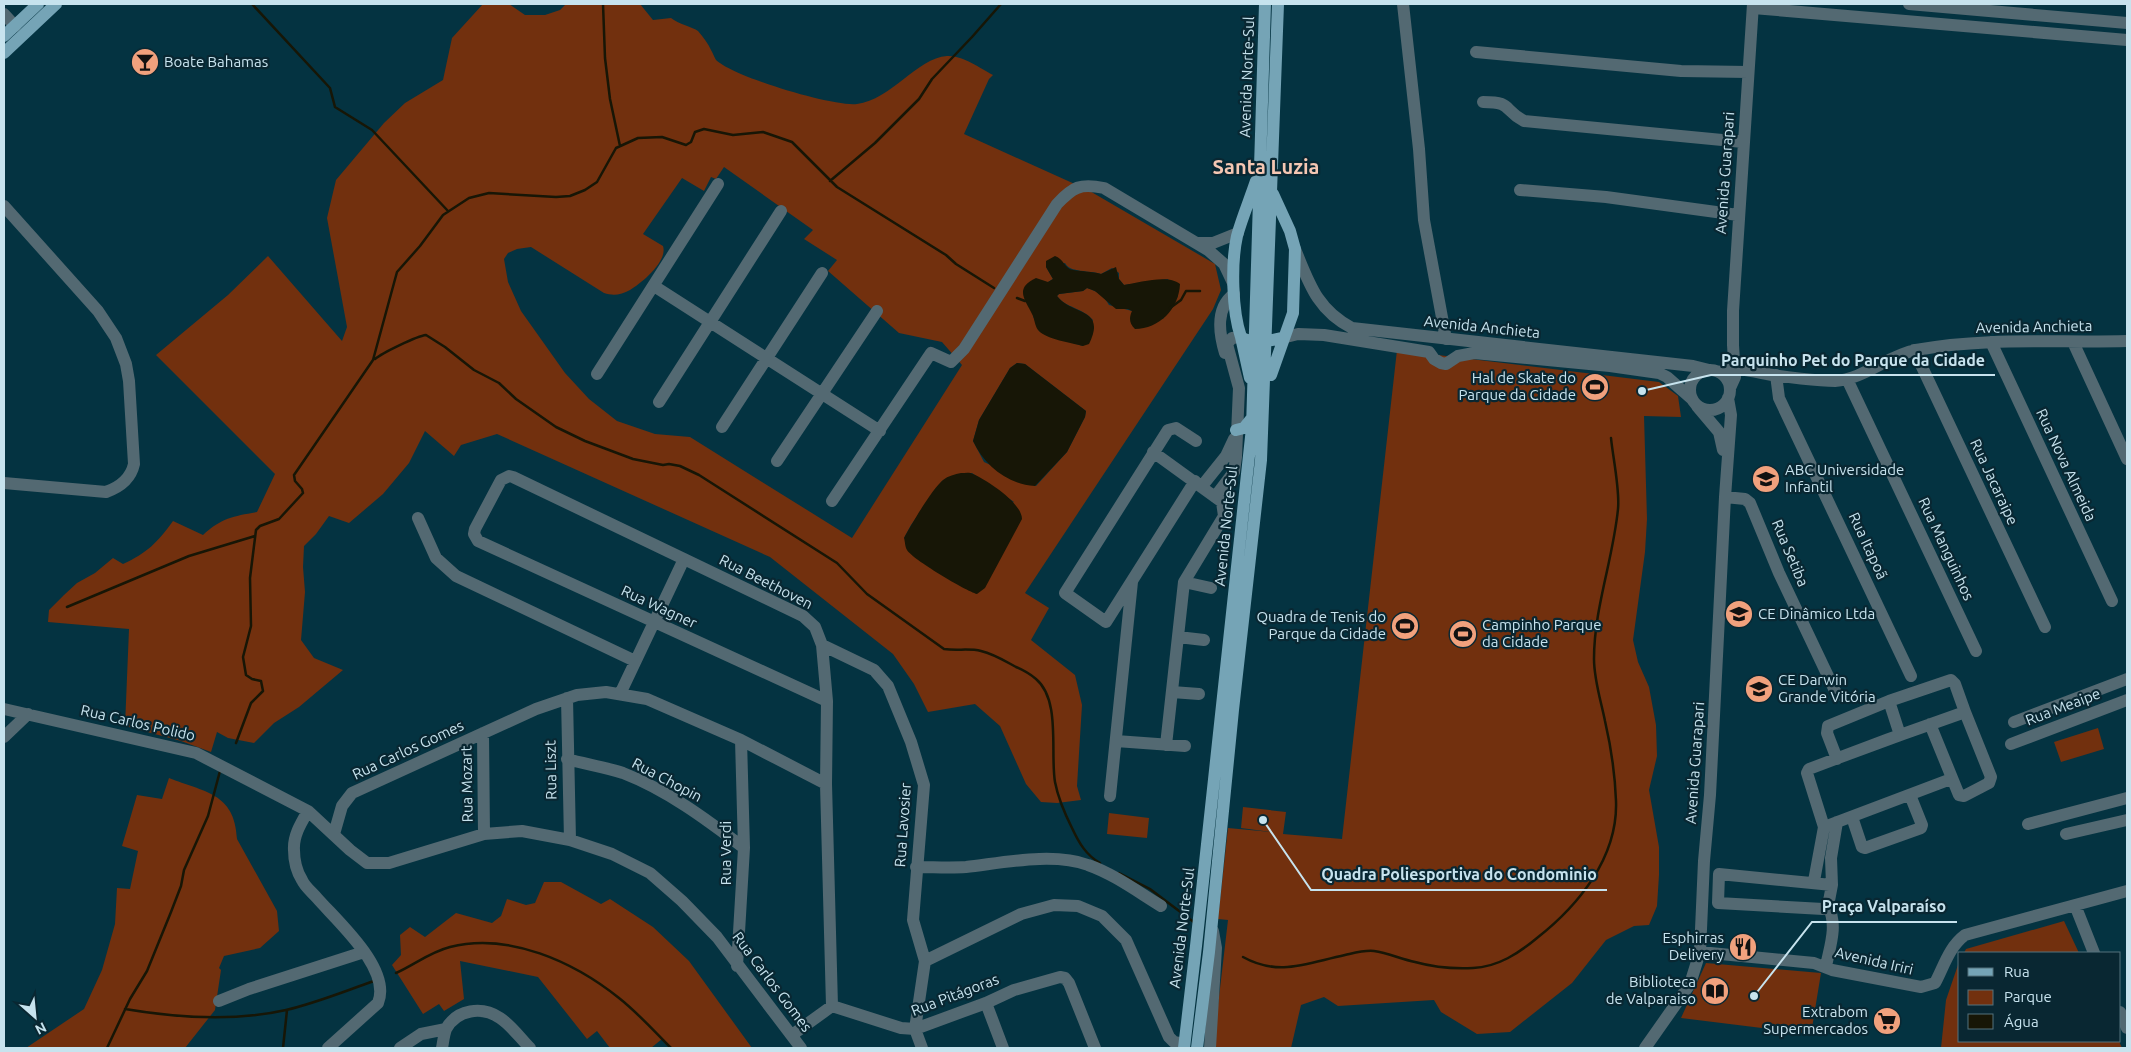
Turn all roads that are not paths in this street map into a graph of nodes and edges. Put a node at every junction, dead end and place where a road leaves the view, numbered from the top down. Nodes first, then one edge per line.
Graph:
1 (38, 4) edge
2 (56, 4) edge
3 (1265, 4) edge
4 (1278, 4) edge
5 (1403, 4) edge
6 (1909, 4) edge
7 (1753, 6) edge
8 (4, 14) edge
9 (2127, 23) edge
10 (15, 26) junction
11 (4, 36) edge
12 (2127, 40) edge
13 (4, 52) edge
14 (1476, 52) dead end
15 (1748, 72) junction
16 (1483, 102) dead end
17 (1743, 142) junction
18 (1260, 168) junction
19 (718, 184) dead end
20 (1271, 190) junction
21 (1520, 190) dead end
22 (4, 206) edge
23 (781, 211) dead end
24 (1738, 215) junction
25 (1265, 223) junction
26 (1290, 231) junction
27 (1238, 234) junction
28 (1195, 243) junction
29 (1295, 249) junction
30 (822, 274) dead end
31 (654, 286) junction
32 (1234, 290) junction
33 (877, 311) dead end
34 (710, 322) junction
35 (1241, 337) junction
36 (1282, 338) junction
37 (1445, 339) junction
38 (2124, 339) edge
39 (1261, 342) junction
40 (1991, 342) junction
41 (2073, 342) junction
42 (1732, 346) junction
43 (1914, 350) junction
44 (1429, 352) junction
45 (1458, 356) junction
46 (767, 358) junction
47 (1230, 359) junction
48 (1714, 370) junction
49 (597, 374) dead end
50 (1772, 375) junction
51 (1847, 379) junction
52 (1732, 383) junction
53 (822, 394) junction
54 (1259, 397) junction
55 (659, 402) dead end
56 (1694, 402) junction
57 (1252, 418) junction
58 (722, 427) dead end
59 (880, 431) junction
60 (1236, 432) junction
61 (1196, 441) dead end
62 (1152, 452) junction
63 (2127, 459) edge
64 (777, 461) dead end
65 (1220, 465) junction
66 (1726, 465) junction
67 (1234, 472) junction
68 (1248, 478) junction
69 (4, 483) edge
70 (1198, 484) junction
71 (1724, 496) junction
72 (1215, 497) junction
73 (832, 501) dead end
74 (418, 518) dead end
75 (478, 541) joint
76 (684, 559) junction
77 (1133, 578) junction
78 (1184, 582) junction
79 (1211, 588) dead end
80 (2112, 600) dead end
81 (1114, 607) junction
82 (1130, 613) junction
83 (653, 623) junction
84 (2045, 627) dead end
85 (1178, 637) junction
86 (1204, 640) dead end
87 (822, 645) junction
88 (1976, 651) dead end
89 (635, 661) junction
90 (1911, 676) dead end
91 (2127, 679) edge
92 (1172, 692) junction
93 (620, 694) junction
94 (1199, 694) dead end
95 (1837, 695) dead end
96 (566, 698) junction
97 (2127, 700) edge
98 (827, 701) junction
99 (1889, 701) junction
100 (4, 709) edge
101 (1965, 712) junction
102 (28, 714) junction
103 (2014, 722) dead end
104 (1930, 724) junction
105 (483, 734) junction
106 (1900, 736) junction
107 (4, 737) edge
108 (741, 740) junction
109 (1116, 741) junction
110 (2011, 744) dead end
111 (1166, 745) junction
112 (1185, 746) dead end
113 (566, 759) junction
114 (1837, 759) junction
115 (1951, 779) junction
116 (826, 784) junction
117 (1910, 795) junction
118 (1110, 796) dead end
119 (2127, 798) edge
120 (308, 811) junction
121 (1852, 817) junction
122 (2127, 820) edge
123 (1837, 822) junction
124 (2028, 824) dead end
125 (1824, 826) junction
126 (334, 834) junction
127 (484, 834) junction
128 (2066, 834) dead end
129 (570, 840) junction
130 (744, 848) junction
131 (916, 867) junction
132 (1703, 874) junction
133 (1719, 874) junction
134 (1814, 882) junction
135 (1832, 885) junction
136 (2127, 891) edge
137 (1701, 902) junction
138 (1718, 903) junction
139 (2075, 905) junction
140 (1161, 906) dead end
141 (1828, 906) junction
142 (1211, 919) junction
143 (364, 952) junction
144 (1700, 952) junction
145 (2094, 952) edge
146 (925, 961) junction
147 (737, 966) junction
148 (1826, 966) junction
149 (219, 1001) dead end
150 (986, 1003) junction
151 (832, 1006) junction
152 (2121, 1014) edge
153 (2127, 1028) edge
154 (446, 1029) junction
155 (915, 1029) junction
156 (792, 1035) junction
157 (1184, 1046) edge
158 (328, 1048) edge
159 (400, 1048) edge
160 (442, 1048) edge
161 (530, 1048) edge
162 (801, 1048) edge
163 (922, 1048) edge
164 (1004, 1048) edge
165 (1095, 1048) edge
166 (1197, 1048) edge
167 (1210, 1048) edge
168 (1645, 1048) edge

1 - 10 main road
2 - 13 main road
3 - 18 main road, Avenida Norte-Sul
4 - 20 main road, Avenida Norte-Sul
5 - 37 street
6 - 9 street
7 - 12 street
7 - 15 street, Avenida Guarapari
8 - 10 street
10 - 11 main road
14 - 15 street
15 - 17 street, Avenida Guarapari
16 - 17 street
17 - 24 street, Avenida Guarapari
18 - 25 main road, Avenida Norte-Sul
18 - 27 main road
19 - 31 street
20 - 25 main road, Avenida Norte-Sul
20 - 26 main road
21 - 24 street
22 - 69 street
23 - 34 street
24 - 42 street, Avenida Guarapari
25 - 26 main road
25 - 27 main road
25 - 39 main road, Avenida Norte-Sul
26 - 29 main road
27 - 28 street
27 - 32 main road
28 - 32 street
28 - 59 street
29 - 36 main road
29 - 37 street, Avenida Anchieta
30 - 46 street
31 - 34 street
31 - 49 street
32 - 35 main road
32 - 47 street
33 - 53 street
34 - 46 street
34 - 55 street
35 - 39 main road
35 - 47 street
35 - 54 main road
36 - 39 main road
36 - 44 street, Avenida Anchieta
36 - 54 main road
37 - 44 street
37 - 45 street
37 - 48 street, Avenida Anchieta
38 - 41 street, Avenida Anchieta
39 - 54 main road, Avenida Norte-Sul
40 - 41 street, Avenida Anchieta
40 - 43 street, Avenida Anchieta
40 - 80 street, Rua Nova Almeida
41 - 63 street
42 - 48 street
42 - 52 street, Avenida Guarapari
43 - 51 street, Avenida Anchieta
43 - 84 street, Rua Jacaraipe
44 - 45 street, Avenida Anchieta
45 - 56 street, Avenida Anchieta
46 - 53 street
46 - 58 street
47 - 60 street
48 - 52 street, Avenida Anchieta
48 - 52 street
48 - 56 street
50 - 51 street, Avenida Anchieta
50 - 52 street, Avenida Anchieta
50 - 90 street, Rua Itapoã
51 - 88 street, Rua Manguinhos
52 - 56 street
52 - 66 street, Avenida Guarapari
53 - 59 street
53 - 64 street
54 - 57 main road, Avenida Norte-Sul
54 - 142 main road, Avenida Norte-Sul
56 - 66 street, Avenida Guarapari
57 - 60 main road
57 - 68 main road, Avenida Norte-Sul
59 - 73 street
60 - 65 street
60 - 67 street
61 - 62 street
62 - 70 street
62 - 81 street
65 - 67 street
65 - 70 street
66 - 71 street, Avenida Guarapari
67 - 68 street
67 - 72 street
68 - 157 main road, Avenida Norte-Sul
70 - 72 street
70 - 77 street
71 - 95 street, Rua Setiba
71 - 132 street, Avenida Guarapari
72 - 78 street
74 - 89 street
75 - 76 street, Rua Beethoven
75 - 83 street, Rua Wagner
76 - 83 street
76 - 87 street, Rua Beethoven
77 - 81 street
77 - 82 street
78 - 79 street
78 - 85 street
81 - 82 street
82 - 109 street
83 - 89 street
83 - 98 street, Rua Wagner
85 - 86 street
85 - 92 street
87 - 98 street, Rua Beethoven
87 - 131 street, Rua Lavosier
89 - 93 street
91 - 103 street
92 - 94 street
92 - 111 street
93 - 96 street, Rua Carlos Gomes
93 - 108 street, Rua Carlos Gomes
96 - 105 street, Rua Carlos Gomes
96 - 113 street, Rua Liszt
97 - 110 street, Rua Meaipe
98 - 116 street, Rua Beethoven
99 - 101 street
99 - 106 street
99 - 114 street
100 - 102 street, Rua Carlos Polido
101 - 104 street
101 - 115 street
102 - 107 street
102 - 120 street, Rua Carlos Polido
104 - 106 street
104 - 115 street
105 - 126 street, Rua Carlos Gomes
105 - 127 street, Rua Mozart
106 - 114 street
108 - 116 street, Rua Carlos Gomes
108 - 130 street, Rua Verdi
109 - 111 street
109 - 118 street
111 - 112 street
113 - 129 street, Rua Liszt
113 - 130 street, Rua Chopin
114 - 125 street
115 - 117 street
116 - 151 street, Rua Beethoven
117 - 121 street
117 - 121 street
119 - 124 street
120 - 126 street, Rua Carlos Polido
120 - 143 street
121 - 123 street
122 - 128 street
123 - 125 street
123 - 135 street
125 - 134 street
126 - 127 street, Rua Carlos Gomes
127 - 129 street, Rua Carlos Gomes
129 - 147 street, Rua Carlos Gomes
130 - 147 street, Rua Verdi
131 - 140 street
131 - 146 street, Rua Lavosier
132 - 133 street
132 - 137 street, Avenida Guarapari
133 - 134 street
133 - 138 street
134 - 135 street
135 - 141 street
136 - 139 street, Avenida Iriri
137 - 138 street
137 - 144 street, Avenida Guarapari
138 - 141 street
139 - 145 street
139 - 148 street, Avenida Iriri
141 - 148 street
142 - 166 main road, Avenida Norte-Sul
142 - 167 street
143 - 149 street
143 - 158 street
144 - 148 street, Avenida Iriri
144 - 168 street, Avenida Guarapari
146 - 155 street, Rua Lavosier
146 - 157 street
147 - 156 street, Rua Carlos Gomes
150 - 155 street, Rua Pitágoras
150 - 164 street
150 - 165 street, Rua Pitágoras
151 - 155 street, Rua Pitágoras
151 - 156 street
152 - 153 street
154 - 159 street
154 - 160 street
154 - 161 street
155 - 163 street, Rua Lavosier
156 - 162 street, Rua Carlos Gomes

